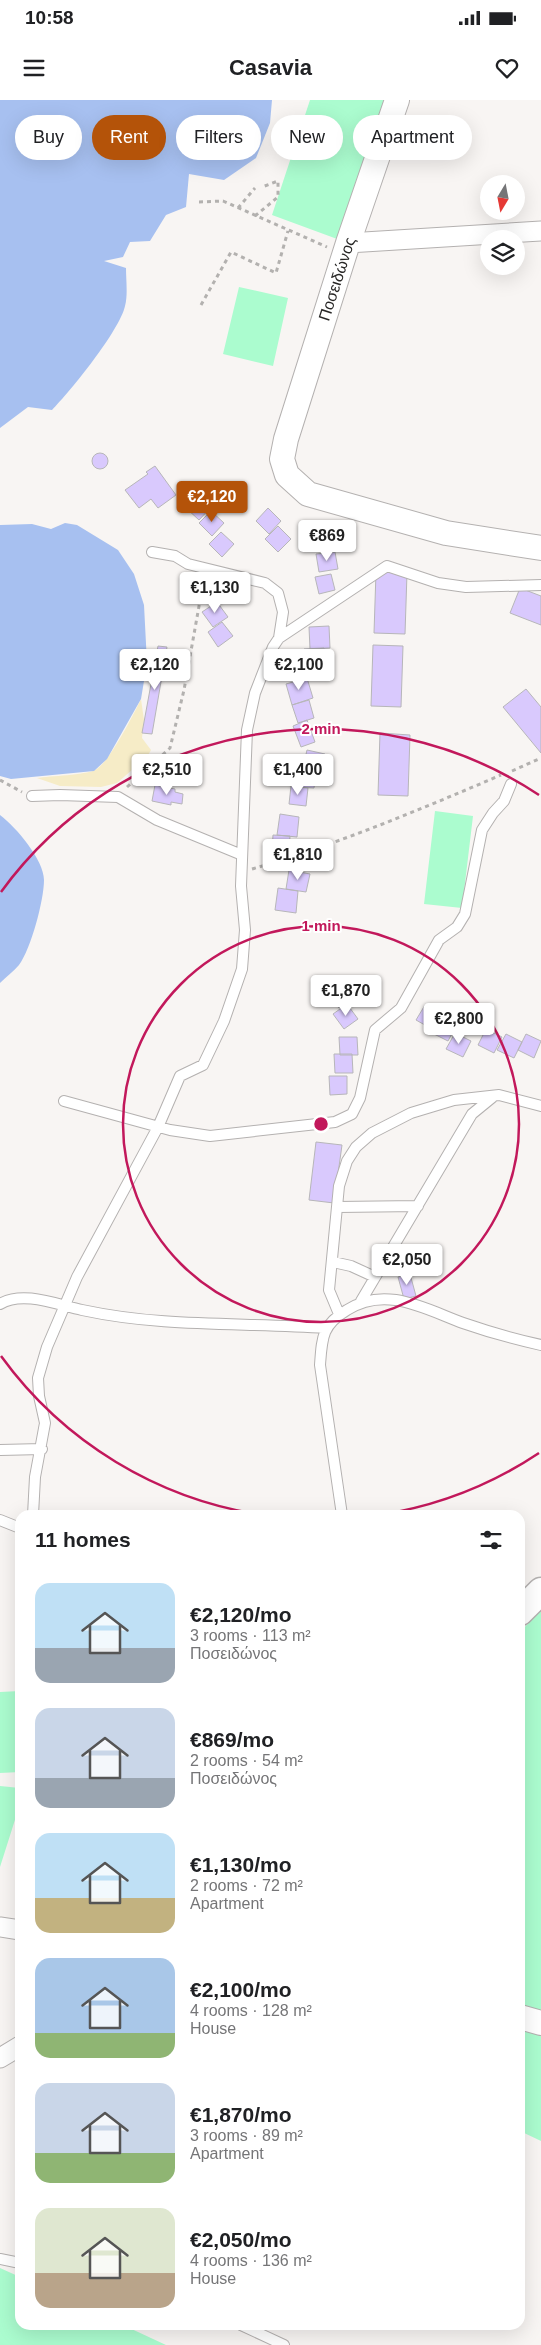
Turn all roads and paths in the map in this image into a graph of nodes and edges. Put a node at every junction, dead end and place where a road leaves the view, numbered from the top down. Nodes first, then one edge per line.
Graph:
1 (397, 100) edge
2 (262, 187) dead end
3 (255, 188) dead end
4 (199, 202) dead end
5 (238, 208) junction
6 (255, 216) junction
7 (288, 230) junction
8 (541, 231) edge
9 (346, 249) junction
10 (201, 304) dead end
11 (541, 548) edge
12 (152, 552) dead end
13 (188, 564) junction
14 (541, 585) edge
15 (279, 638) junction
16 (541, 758) edge
17 (0, 780) edge
18 (511, 784) dead end
19 (32, 796) joint
20 (118, 797) junction
21 (242, 855) junction
22 (241, 872) junction
23 (494, 1096) junction
24 (64, 1101) dead end
25 (541, 1106) edge
26 (158, 1127) junction
27 (338, 1206) junction
28 (418, 1206) junction
29 (333, 1262) junction
30 (375, 1277) junction
31 (361, 1301) junction
32 (0, 1304) edge
33 (64, 1306) junction
34 (339, 1314) junction
35 (326, 1328) junction
36 (541, 1345) edge
37 (42, 1449) junction
38 (0, 1450) edge
39 (33, 1510) edge
40 (341, 1510) edge
41 (0, 1520) edge
42 (15, 1526) edge
43 (541, 1591) edge
44 (525, 1607) edge
45 (0, 1927) edge
46 (15, 1929) edge
47 (525, 2018) edge
48 (541, 2023) edge
49 (15, 2049) edge
50 (0, 2058) edge
51 (0, 2259) edge
52 (15, 2262) edge
53 (252, 2330) edge
54 (284, 2345) edge

1 - 9 street, Ποσειδώνος
2 - 6 path
3 - 5 path
4 - 5 path
5 - 6 path
6 - 7 path
7 - 9 path
7 - 10 path
8 - 9 street
9 - 11 street, Ποσειδώνος
12 - 13 lane
13 - 15 lane
13 - 20 path
14 - 15 lane
15 - 21 lane
16 - 22 path
17 - 19 path
18 - 26 lane
19 - 20 lane
20 - 21 lane
21 - 22 lane
22 - 26 lane
23 - 25 lane
23 - 27 lane
23 - 28 lane
24 - 26 lane
26 - 33 lane
27 - 28 lane
27 - 29 lane
28 - 30 lane
29 - 30 lane
29 - 34 lane
30 - 31 lane
31 - 34 lane
31 - 36 lane
32 - 33 lane
33 - 35 lane
33 - 37 lane
34 - 35 lane
35 - 40 lane
37 - 38 lane
37 - 39 lane
41 - 42 lane
43 - 44 main road
45 - 46 street
47 - 48 street
49 - 50 street
51 - 52 lane
53 - 54 lane

